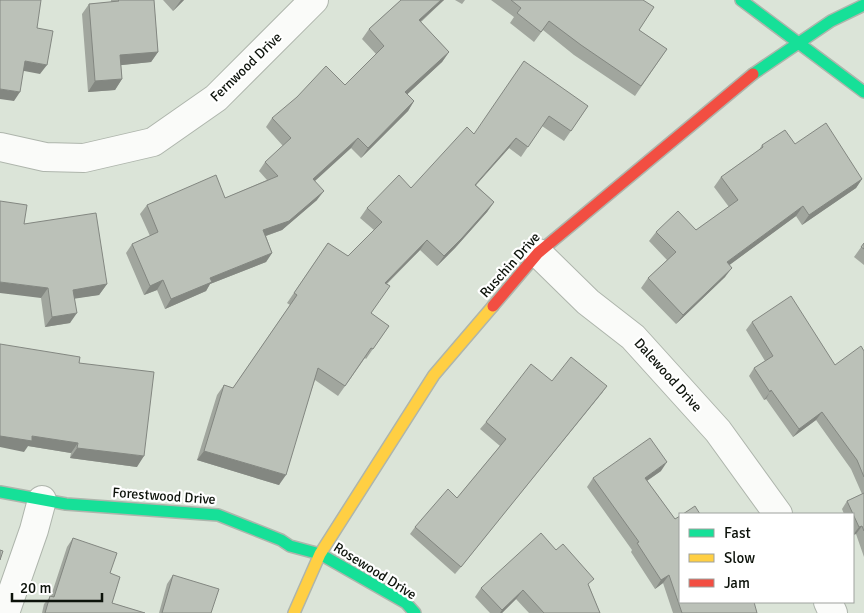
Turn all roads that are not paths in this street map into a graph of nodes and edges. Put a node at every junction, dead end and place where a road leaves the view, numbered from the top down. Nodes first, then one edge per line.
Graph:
1 (314, 0) edge
2 (742, 0) edge
3 (864, 5) edge
4 (798, 42) junction
5 (864, 92) edge
6 (0, 148) edge
7 (538, 253) junction
8 (0, 492) edge
9 (42, 500) junction
10 (777, 513) edge
11 (320, 554) junction
12 (5, 613) edge
13 (294, 613) edge
14 (415, 613) edge

1 - 6 street, Fernwood Drive
2 - 4 street
3 - 4 street, Ruschin Drive
4 - 5 street
4 - 7 street, Ruschin Drive
7 - 10 street, Dalewood Drive
7 - 11 street, Ruschin Drive
8 - 9 street, Forestwood Drive
9 - 11 street, Forestwood Drive
9 - 12 street
11 - 13 street, Ruschin Drive
11 - 14 street, Rosewood Drive

